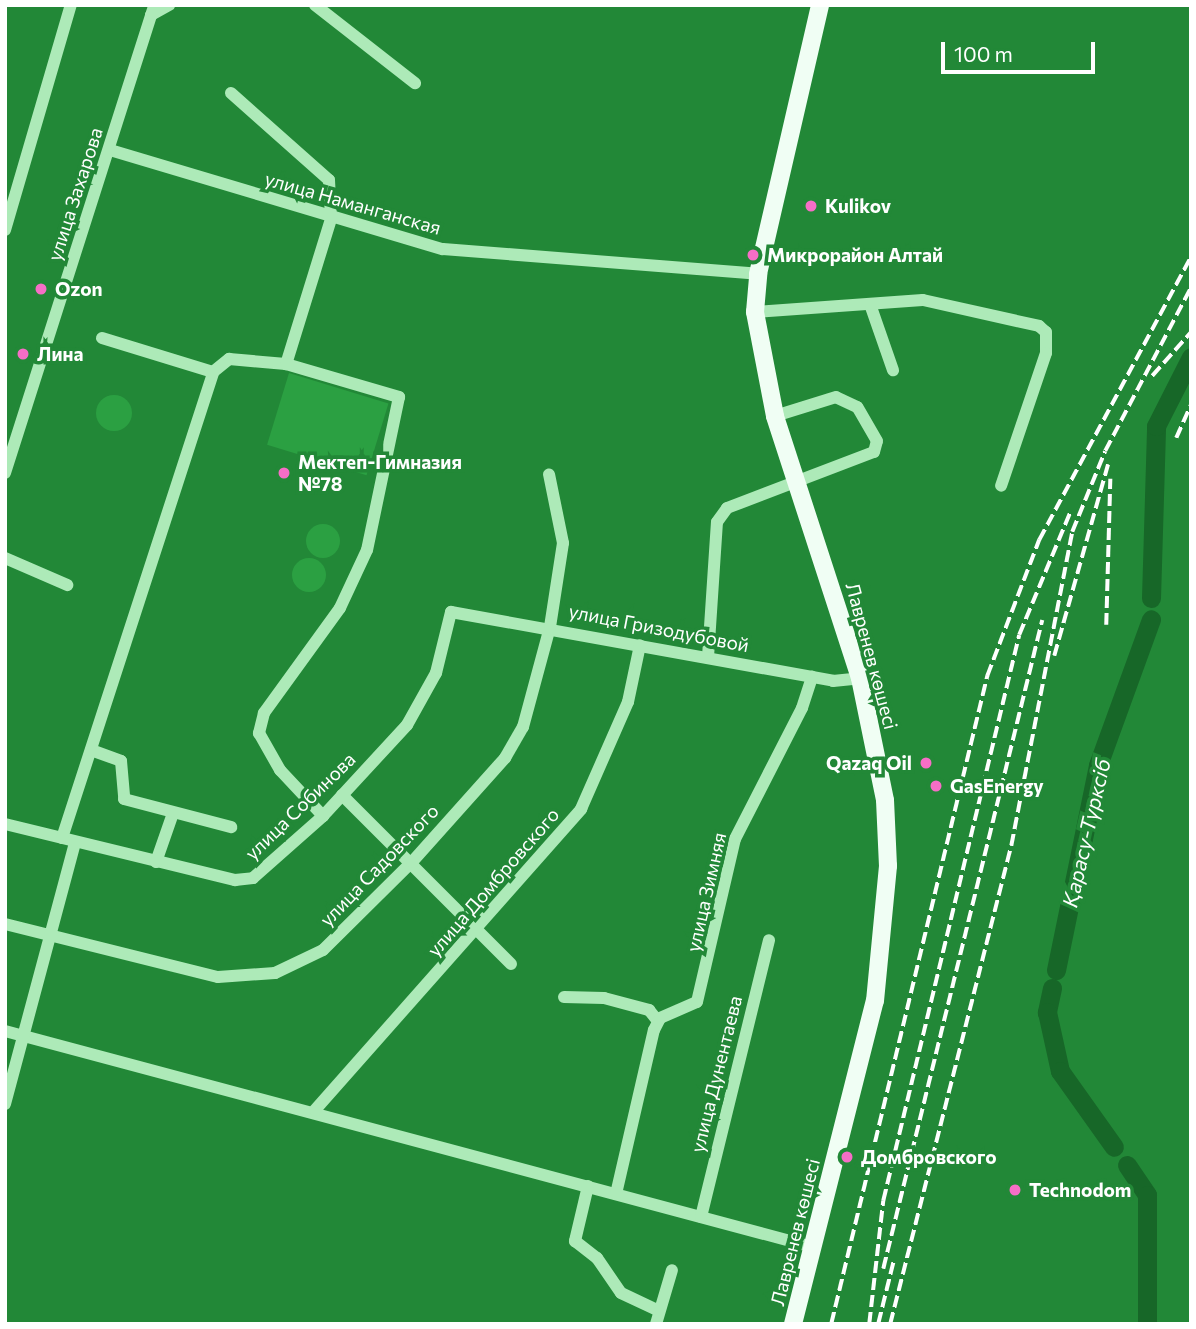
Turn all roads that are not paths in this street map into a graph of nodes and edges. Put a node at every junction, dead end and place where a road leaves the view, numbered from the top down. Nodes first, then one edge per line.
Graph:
1 (71, 5) edge
2 (169, 5) edge
3 (315, 5) edge
4 (820, 5) edge
5 (152, 10) edge
6 (415, 83) dead end
7 (231, 93) dead end
8 (110, 150) junction
9 (331, 219) junction
10 (5, 230) edge
11 (758, 274) junction
12 (872, 307) junction
13 (755, 312) junction
14 (102, 338) dead end
15 (286, 364) junction
16 (893, 370) dead end
17 (213, 372) junction
18 (775, 416) junction
19 (5, 473) edge
20 (549, 474) dead end
21 (797, 482) junction
22 (1001, 486) dead end
23 (5, 558) edge
24 (67, 584) dead end
25 (451, 612) joint
26 (550, 627) junction
27 (639, 645) junction
28 (708, 657) junction
29 (811, 677) junction
30 (860, 678) junction
31 (91, 750) junction
32 (342, 795) junction
33 (172, 816) junction
34 (323, 816) junction
35 (5, 824) edge
36 (231, 827) dead end
37 (69, 840) junction
38 (156, 862) junction
39 (412, 862) junction
40 (5, 924) edge
41 (479, 927) junction
42 (50, 936) junction
43 (769, 940) dead end
44 (512, 964) dead end
45 (564, 997) dead end
46 (658, 1021) junction
47 (5, 1031) edge
48 (22, 1035) junction
49 (5, 1104) edge
50 (315, 1110) junction
51 (588, 1186) junction
52 (616, 1194) junction
53 (701, 1217) junction
54 (813, 1247) junction
55 (672, 1270) dead end
56 (658, 1317) edge
57 (793, 1324) edge

1 - 10 street
2 - 5 street
3 - 6 street
4 - 11 main road, Лавренев көшесі
5 - 8 street, улица Захарова
7 - 9 street
8 - 9 street, улица Наманганская
8 - 19 street, улица Захарова
9 - 11 street, улица Наманганская
9 - 15 street
11 - 13 main road, Лавренев көшесі
12 - 13 street
12 - 16 street
12 - 22 street
13 - 18 main road, Лавренев көшесі
14 - 17 street
15 - 17 street
15 - 34 street
17 - 31 street
18 - 21 main road, Лавренев көшесі
18 - 21 street
20 - 26 street, улица Садовского
21 - 28 street
21 - 30 main road, Лавренев көшесі
23 - 24 street
25 - 26 street, улица Гризодубовой
25 - 32 street, улица Собинова
26 - 27 street, улица Гризодубовой
26 - 39 street, улица Садовского
27 - 28 street, улица Гризодубовой
27 - 41 street, улица Домбровского
28 - 29 street, улица Гризодубовой
29 - 30 street, улица Гризодубовой
29 - 46 street, улица Зимняя
30 - 54 main road, Лавренев көшесі
31 - 33 street
31 - 37 street
32 - 34 street, улица Собинова
32 - 39 street
33 - 36 street
33 - 38 street
34 - 38 street, улица Собинова
35 - 37 street, улица Собинова
37 - 38 street, улица Собинова
37 - 42 street
39 - 41 street
39 - 42 street, улица Садовского
40 - 42 street, улица Садовского
41 - 44 street
41 - 50 street, улица Домбровского
42 - 48 street
43 - 53 street, улица Дунентаева
45 - 46 street
46 - 52 street
47 - 48 street
48 - 49 street
48 - 50 street
50 - 51 street
51 - 52 street
51 - 56 street
52 - 53 street
53 - 54 street
54 - 57 main road, Лавренев көшесі
55 - 56 street

